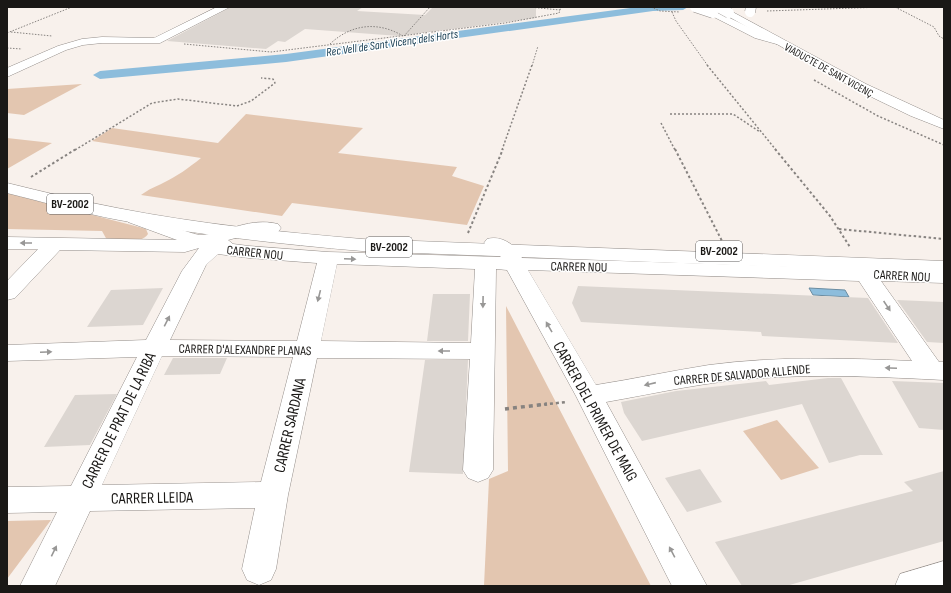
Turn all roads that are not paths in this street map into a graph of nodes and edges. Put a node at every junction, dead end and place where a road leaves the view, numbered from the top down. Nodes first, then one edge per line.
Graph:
1 (225, 7) edge
2 (690, 9) edge
3 (751, 9) edge
4 (715, 10) edge
5 (780, 42) junction
6 (7, 73) edge
7 (944, 125) edge
8 (12, 183) edge
9 (135, 218) junction
10 (156, 218) junction
11 (270, 233) junction
12 (7, 243) edge
13 (55, 243) junction
14 (202, 243) junction
15 (134, 245) junction
16 (506, 253) junction
17 (328, 258) junction
18 (944, 259) edge
19 (486, 263) junction
20 (861, 265) junction
21 (944, 267) edge
22 (944, 277) edge
23 (7, 293) edge
24 (153, 348) junction
25 (306, 350) junction
26 (483, 351) junction
27 (7, 353) edge
28 (938, 371) edge
29 (589, 396) junction
30 (478, 470) dead end
31 (273, 496) junction
32 (80, 498) junction
33 (7, 500) edge
34 (259, 570) dead end
35 (944, 576) edge
36 (37, 586) edge
37 (690, 586) edge
38 (912, 586) edge

1 - 6 main road
2 - 4 main road, bridge
3 - 5 main road
4 - 5 main road
4 - 5 main road, VIADUCTE DE SANT VICENÇ, bridge
5 - 7 main road, VIADUCTE DE SANT VICENÇ
8 - 9 main road, BV-2002
8 - 10 main road, BV-2002
9 - 10 main road, BV-2002
9 - 14 main road, BV-2002
10 - 11 main road, BV-2002
10 - 14 main road, BV-2002
10 - 15 main road
11 - 14 main road, BV-2002
11 - 14 main road, BV-2002
11 - 16 main road, BV-2002
11 - 16 main road, BV-2002
13 -> 12 main road, CARRER NOU
13 - 15 main road, CARRER NOU
13 - 23 main road
14 - 15 main road, CARRER NOU
14 - 17 main road, CARRER NOU
24 -> 14 main road, CARRER DE PRAT DE LA RIBA
16 - 19 main road, CARRER NOU
16 - 20 main road, CARRER NOU
16 - 20 main road, BV-2002
16 - 21 main road, BV-2002
29 -> 16 main road, CARRER DEL PRIMER DE MAIG
17 -> 19 main road, CARRER NOU
17 -> 25 main road, CARRER SARDANA
18 - 20 main road, BV-2002
19 -> 26 main road
20 - 22 main road, CARRER NOU
20 -> 28 main road
24 - 25 main road, CARRER D'ALEXANDRE PLANAS
27 -> 24 main road, CARRER D'ALEXANDRE PLANAS
24 - 32 main road, CARRER DE PRAT DE LA RIBA
26 -> 25 main road, CARRER D'ALEXANDRE PLANAS
25 - 31 main road, CARRER SARDANA
26 - 30 main road
28 -> 29 main road, CARRER DE SALVADOR ALLENDE
37 -> 29 main road, CARRER DEL PRIMER DE MAIG
31 - 32 main road, CARRER LLEIDA
31 - 34 main road, CARRER SARDANA
32 - 33 main road, CARRER LLEIDA
36 -> 32 main road, CARRER DE PRAT DE LA RIBA
35 - 38 main road

